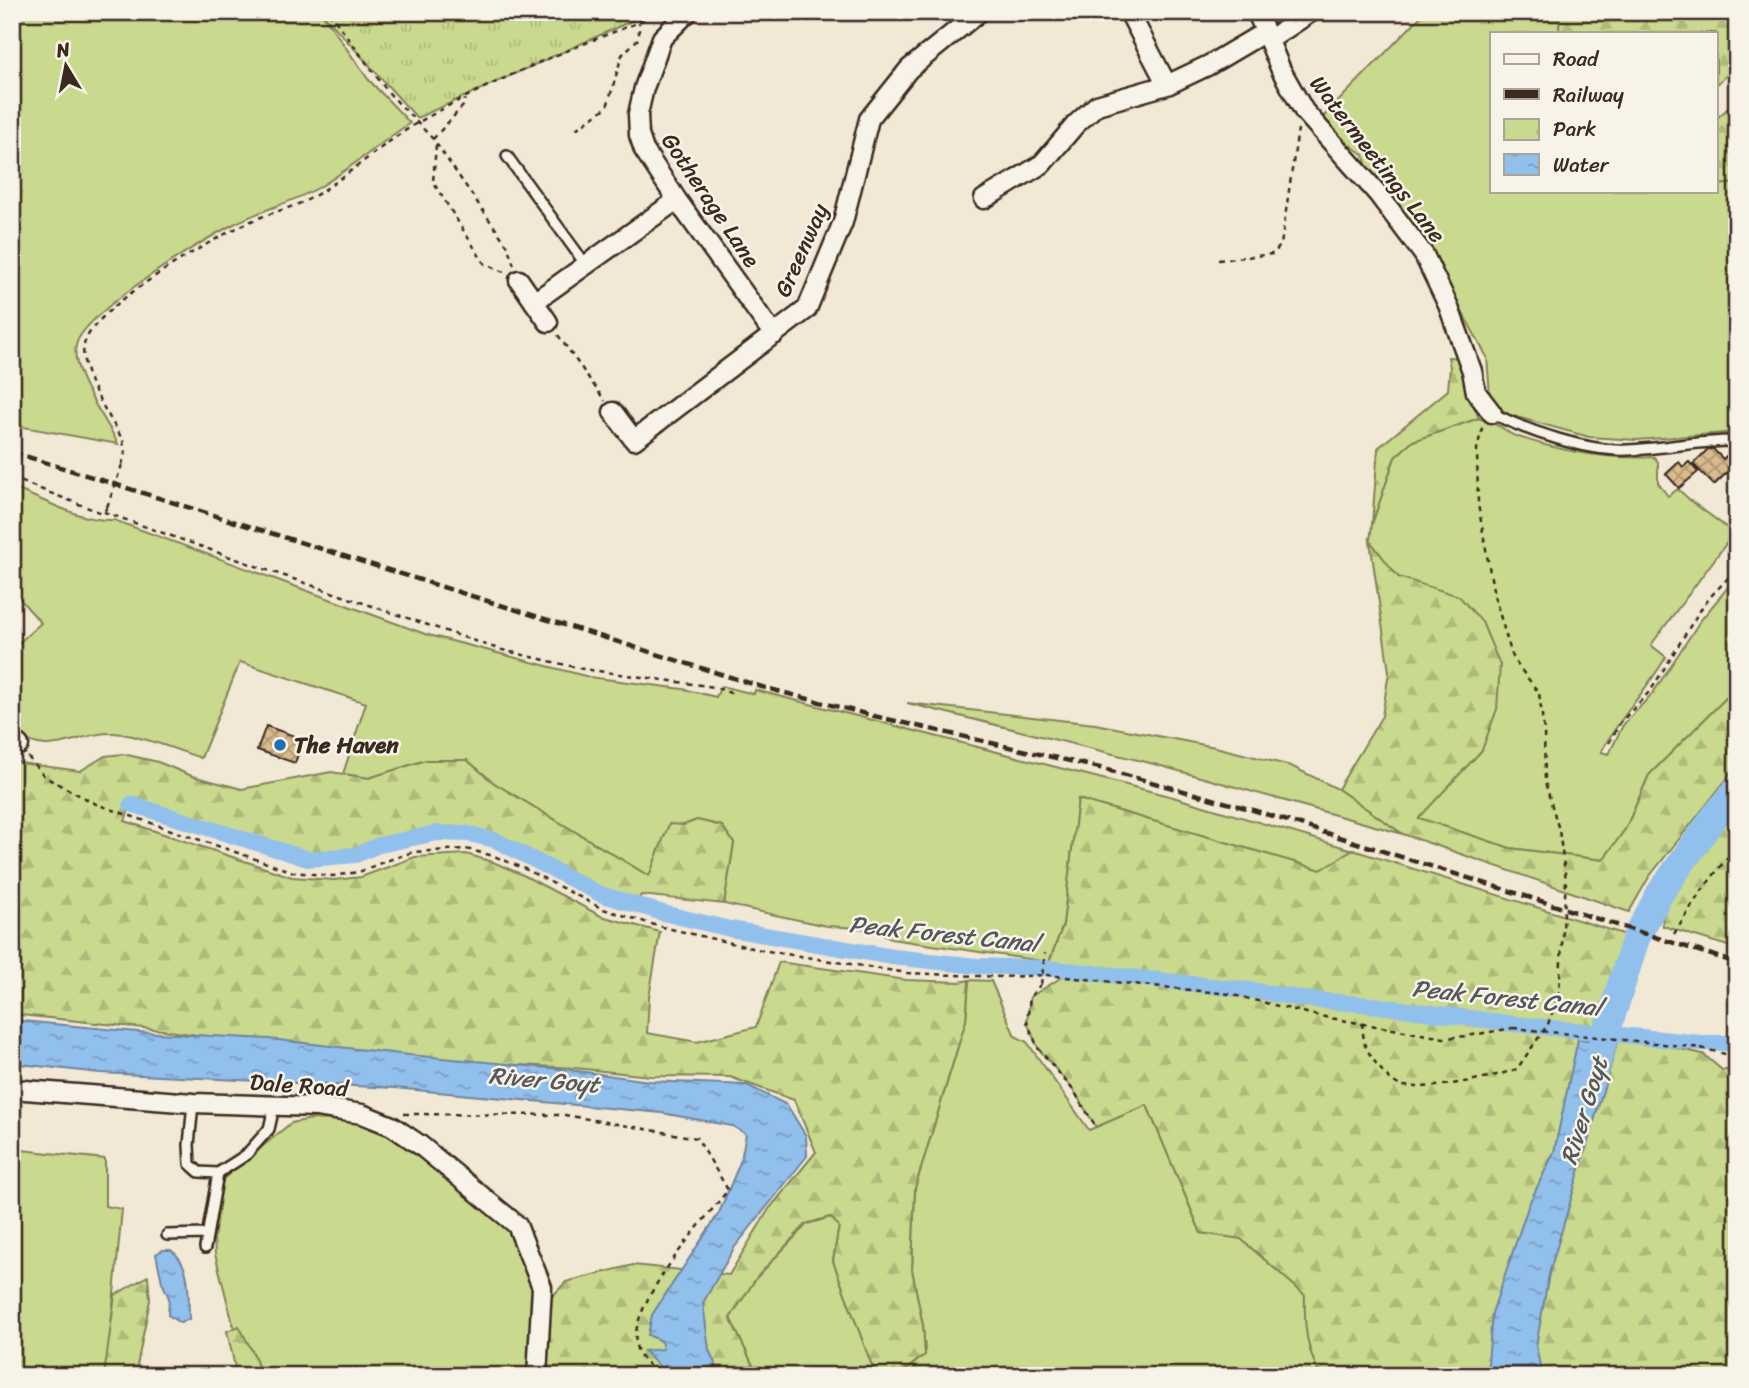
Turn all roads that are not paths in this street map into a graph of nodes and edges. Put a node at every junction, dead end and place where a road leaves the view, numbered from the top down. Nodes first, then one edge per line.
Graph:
1 (688, 12) edge
2 (979, 12) edge
3 (1129, 12) edge
4 (1257, 12) edge
5 (1311, 12) edge
6 (1267, 36) junction
7 (1167, 85) junction
8 (507, 156) dead end
9 (984, 199) dead end
10 (677, 200) junction
11 (586, 265) junction
12 (519, 280) road end
13 (534, 302) junction
14 (548, 322) road end
15 (774, 335) junction
16 (612, 412) road end
17 (1492, 414) joint
18 (1737, 440) edge
19 (12, 1089) edge
20 (193, 1102) junction
21 (274, 1107) junction
22 (218, 1173) junction
23 (167, 1234) dead end
24 (206, 1234) junction
25 (205, 1248) dead end
26 (537, 1376) edge

1 - 10 street, Gotherage Lane
2 - 15 street, Greenway
3 - 7 street
4 - 6 street, Watermeetings Lane
5 - 6 street
6 - 7 street
6 - 17 street, Watermeetings Lane
7 - 9 street
8 - 11 lane
10 - 11 street
10 - 15 street, Gotherage Lane
11 - 13 street
12 - 13 street
13 - 14 street
15 - 16 street, Greenway
17 - 18 lane
19 - 20 street, Dale Road
20 - 21 street, Dale Road
20 - 22 lane
21 - 22 lane
21 - 26 street, Dale Road
22 - 24 lane
23 - 24 lane
24 - 25 lane

